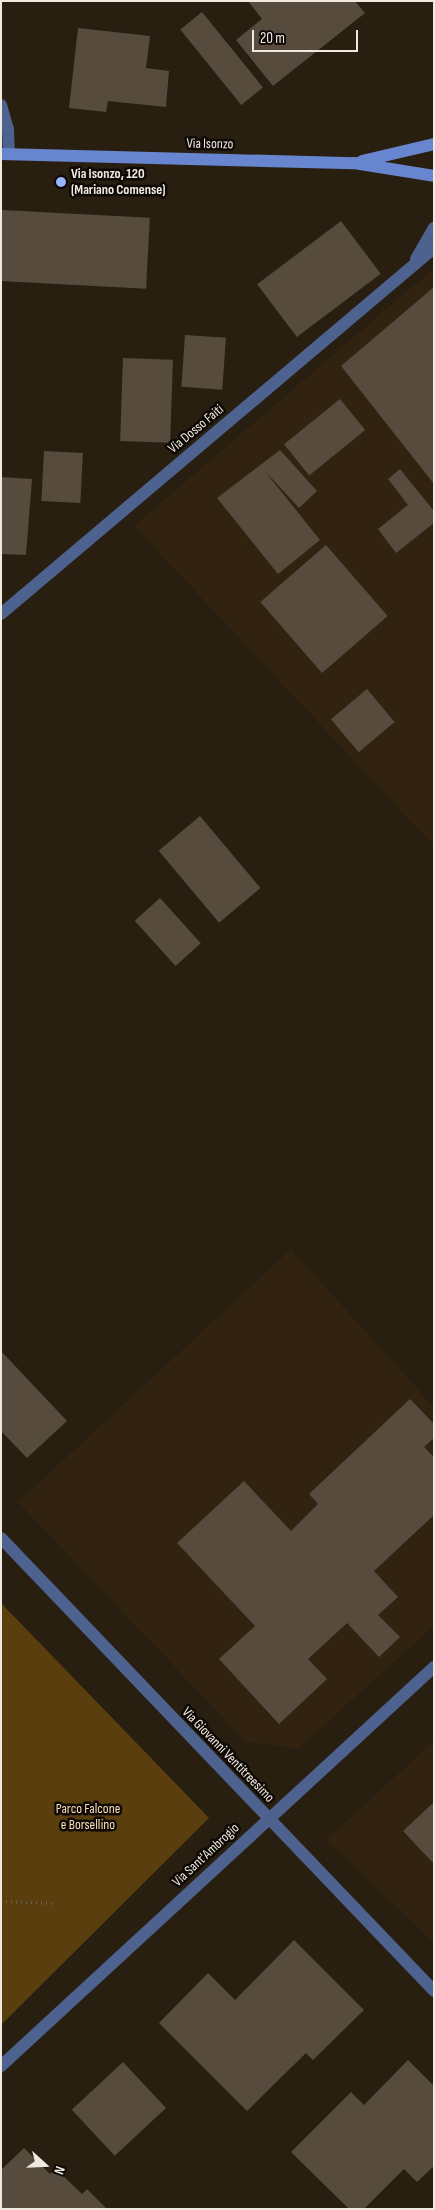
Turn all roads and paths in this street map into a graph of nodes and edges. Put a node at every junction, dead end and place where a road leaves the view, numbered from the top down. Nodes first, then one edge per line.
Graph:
1 (1, 105) edge
2 (434, 144) edge
3 (5, 154) edge
4 (354, 163) junction
5 (434, 176) edge
6 (434, 228) edge
7 (434, 248) edge
8 (410, 268) junction
9 (1, 614) edge
10 (1, 1538) edge
11 (434, 1667) edge
12 (268, 1818) junction
13 (1, 1900) edge
14 (54, 1902) dead end
15 (434, 1991) edge
16 (1, 2066) edge

1 - 3 street
2 - 4 street, Via Isonzo
3 - 4 street, Via Isonzo
4 - 5 street, Via Isonzo
6 - 8 street, Via Dosso Faiti
7 - 8 street, Via Dosso Faiti
8 - 9 street, Via Dosso Faiti
10 - 12 street, Via Giovanni Ventitreesimo
11 - 12 street, Via Sant'Ambrogio
12 - 15 street, Via Giovanni Ventitreesimo
12 - 16 street, Via Sant'Ambrogio
13 - 14 path

